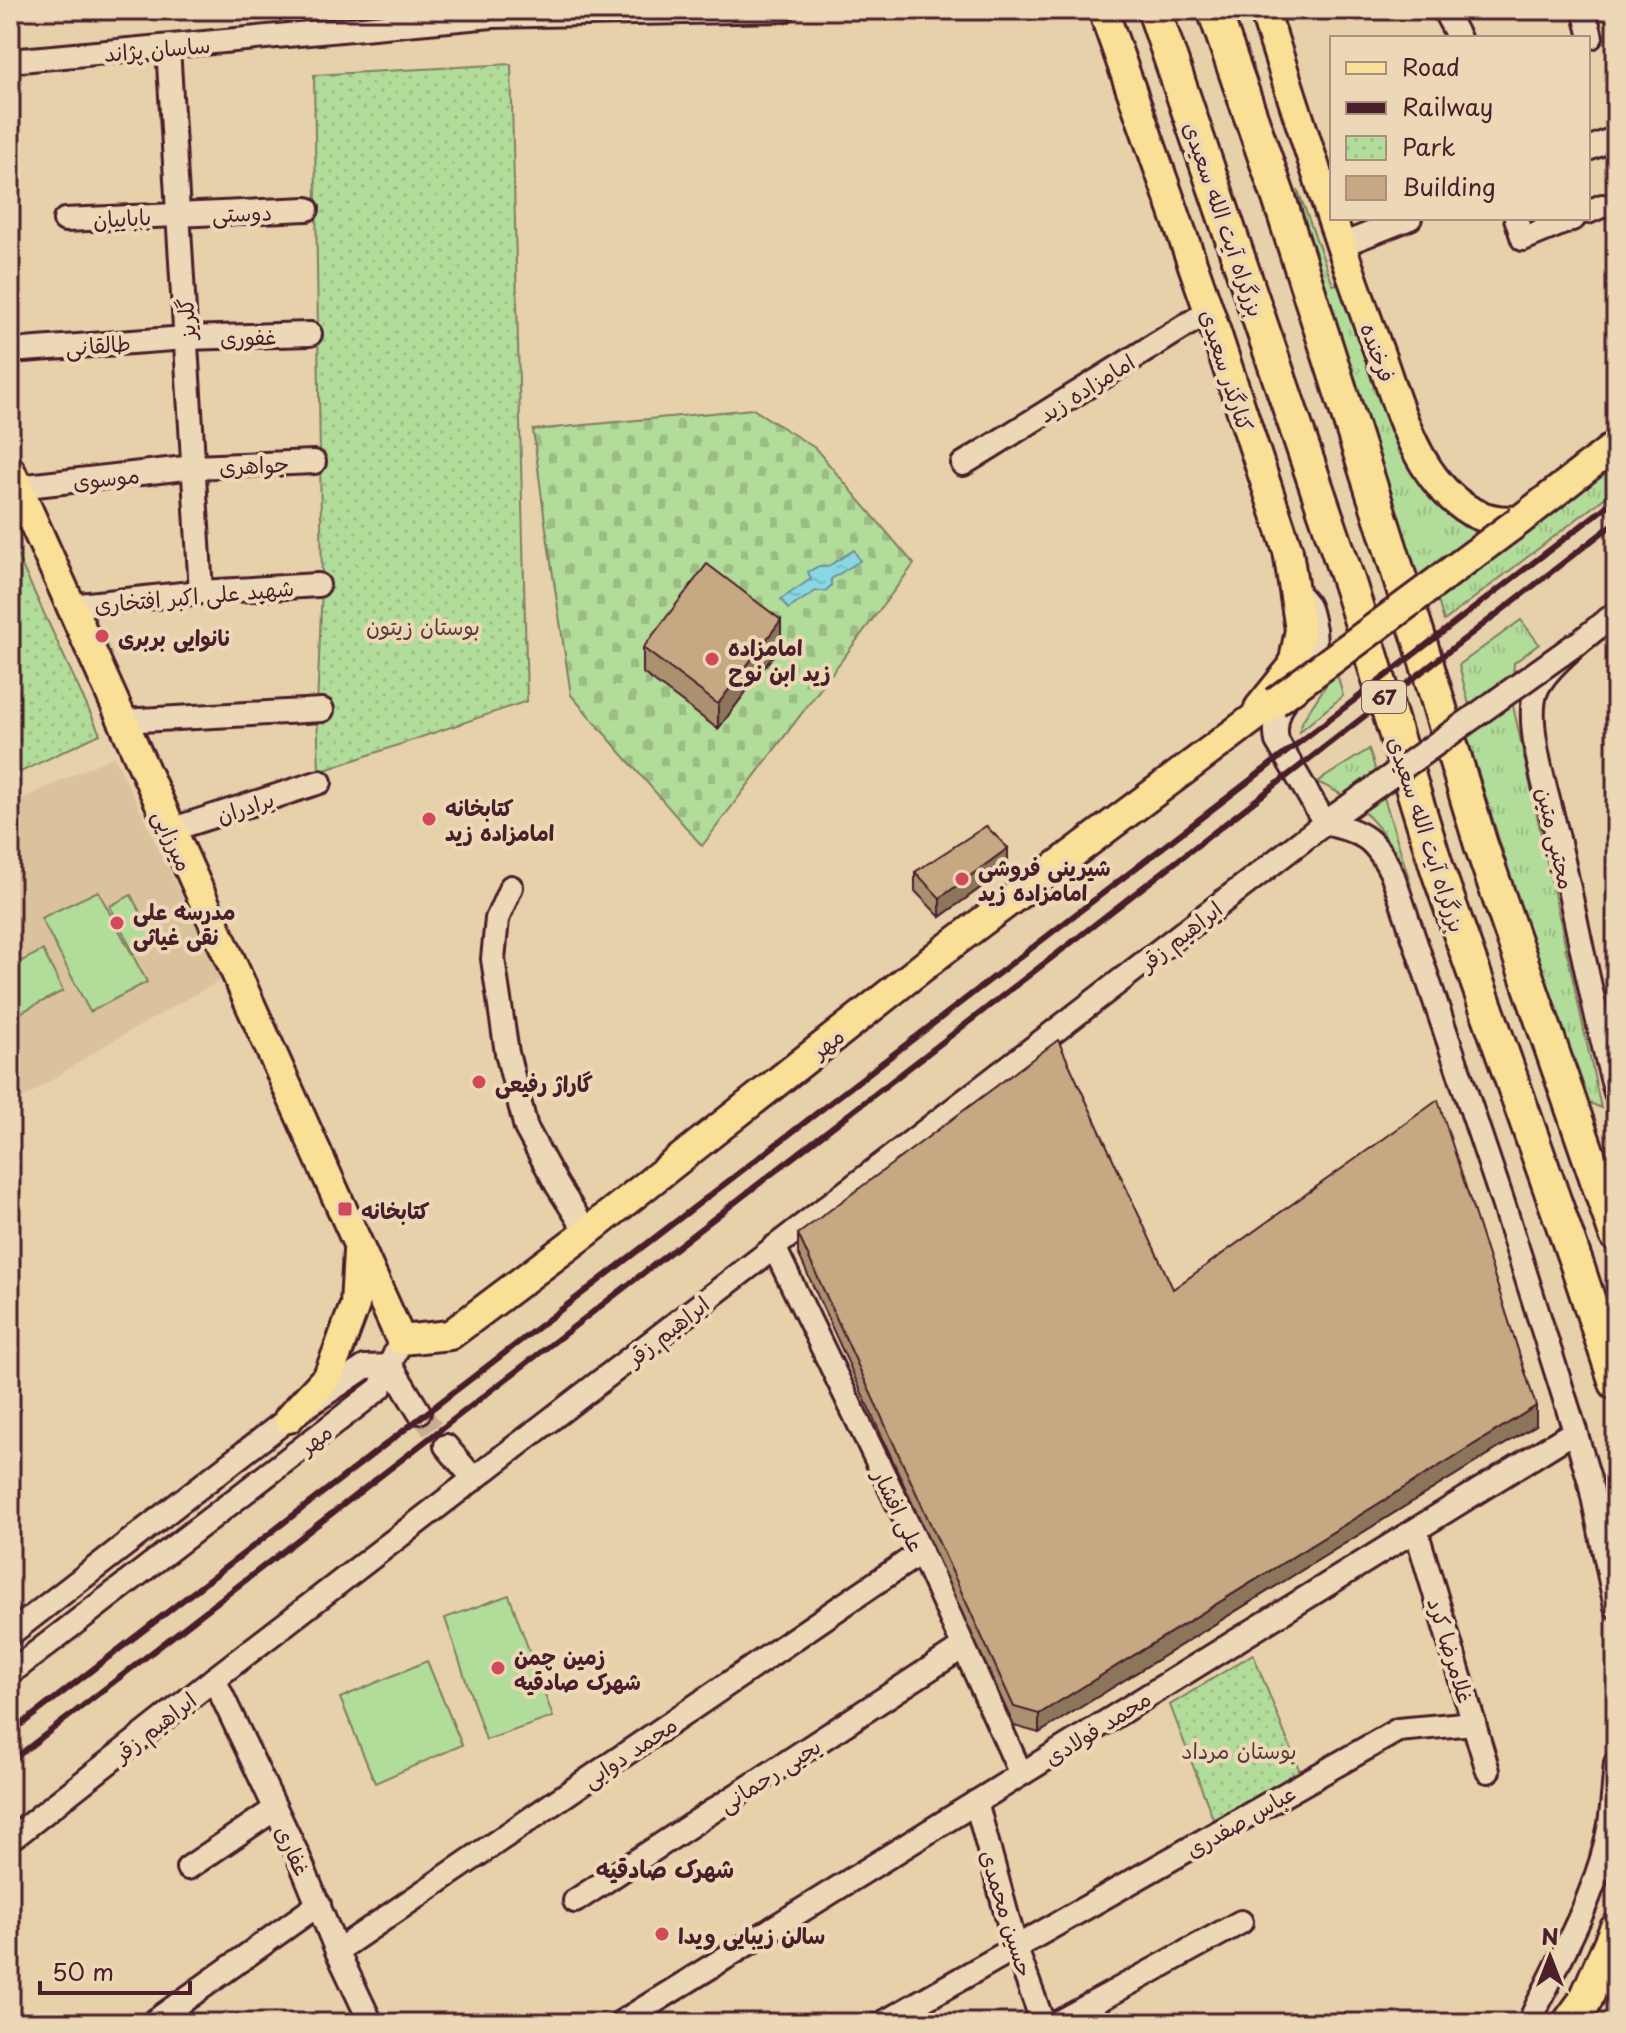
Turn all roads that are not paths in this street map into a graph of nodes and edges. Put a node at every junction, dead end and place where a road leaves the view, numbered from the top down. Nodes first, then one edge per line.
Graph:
1 (784, 10) edge
2 (1103, 10) edge
3 (1154, 10) edge
4 (1214, 10) edge
5 (1264, 10) edge
6 (1444, 10) edge
7 (1584, 10) edge
8 (491, 13) edge
9 (1458, 36) edge
10 (1591, 37) dead end
11 (168, 47) junction
12 (10, 61) edge
13 (1616, 138) edge
14 (1590, 148) edge
15 (1323, 164) edge
16 (1330, 200) edge
17 (307, 209) dead end
18 (178, 214) junction
19 (65, 220) dead end
20 (1334, 220) edge
21 (1405, 220) edge
22 (1564, 220) edge
23 (1519, 229) edge
24 (1339, 246) junction
25 (1209, 311) junction
26 (310, 334) dead end
27 (186, 338) junction
28 (10, 351) edge
29 (1616, 445) edge
30 (314, 462) dead end
31 (963, 464) dead end
32 (194, 467) junction
33 (14, 478) edge
34 (1520, 520) junction
35 (318, 585) dead end
36 (1296, 591) junction
37 (201, 592) junction
38 (70, 606) junction
39 (1616, 613) edge
40 (1576, 644) junction
41 (322, 710) dead end
42 (122, 721) junction
43 (1246, 724) junction
44 (320, 782) dead end
45 (1325, 823) junction
46 (170, 830) junction
47 (511, 887) dead end
48 (1616, 1093) edge
49 (587, 1232) junction
50 (1616, 1235) edge
51 (358, 1246) junction
52 (774, 1247) junction
53 (396, 1353) junction
54 (1616, 1383) edge
55 (419, 1412) tunnel mouth
56 (289, 1418) junction
57 (1575, 1431) junction
58 (446, 1446) tunnel mouth
59 (474, 1479) junction
60 (1416, 1530) junction
61 (921, 1552) junction
62 (1616, 1607) edge
63 (10, 1634) edge
64 (963, 1647) junction
65 (10, 1673) edge
66 (214, 1679) junction
67 (1474, 1723) junction
68 (1616, 1763) edge
69 (1488, 1771) dead end
70 (1021, 1774) junction
71 (976, 1802) junction
72 (275, 1809) junction
73 (10, 1840) edge
74 (188, 1868) dead end
75 (575, 1901) dead end
76 (319, 1904) junction
77 (1241, 1922) dead end
78 (1616, 1930) edge
79 (1016, 1949) junction
80 (337, 1951) junction
81 (152, 2023) edge
82 (371, 2023) edge
83 (620, 2023) edge
84 (883, 2023) edge
85 (1043, 2023) edge
86 (1057, 2023) edge
87 (1529, 2023) edge
88 (1569, 2023) edge

1 - 8 street, ساسان پژاند
2 - 25 main road, کنارگذر سعیدی
3 - 54 highway, بزرگراه آیت الله سعیدی / 67
4 - 50 highway, 67
5 - 15 main road, فرخنده
6 - 9 street
7 - 10 street
8 - 11 street, ساسان پژاند
11 - 12 street, ساسان پژاند
11 - 18 street, گلریز
13 - 14 street
15 - 16 main road, فرخنده
17 - 18 street, دوستی
18 - 19 street, باباییان
18 - 27 street, گلریز
20 - 24 main road, فرخنده
21 - 24 street
22 - 23 street
24 - 34 main road, فرخنده
25 - 31 street, امامزاده زید
25 - 36 main road, کنارگذر سعیدی
26 - 27 street, غفوری
27 - 28 street, طالقانی
27 - 32 street, گلریز
29 - 34 main road
30 - 32 street, جواهری
32 - 33 street, موسوی
32 - 37 street, گلریز
33 - 38 main road, میرزایی
34 - 43 main road, bridge
35 - 37 street, شهید علی اکبر افتخاری
36 - 43 main road, کنارگذر سعیدی
36 - 45 street
37 - 38 street, شهید علی اکبر افتخاری
38 - 42 main road, میرزایی
39 - 40 street, مجتبی متین
40 - 45 street, ابراهیم زقر, bridge
40 - 48 street, مجتبی متین
41 - 42 street
42 - 46 main road, میرزایی
43 - 49 main road, مهر
44 - 46 street, برادران
45 - 52 street, ابراهیم زقر
45 - 57 street
46 - 51 main road, میرزایی
47 - 49 street
49 - 53 main road, مهر
51 - 53 main road, میرزایی
51 - 56 main road
52 - 59 street, ابراهیم زقر
52 - 61 street, علی افشار
53 - 55 street
53 - 56 street, مهر
53 - 65 street, مهر
56 - 63 street, مهر
57 - 60 street, محمد فولادی
57 - 62 street
58 - 59 street
59 - 66 street, ابراهیم زقر
60 - 67 street, غلامرضا کرد
60 - 70 street, محمد فولادی
61 - 64 street, علی افشار
61 - 80 street, محمد دوابی
64 - 70 street, علی افشار
64 - 75 street, یحیی رحمانی
66 - 72 street, غفاری
66 - 73 street, ابراهیم زقر
67 - 69 street, غلامرضا کرد
67 - 79 street, عباس صفدری
68 - 87 street
70 - 71 street, محمد فولادی
71 - 79 street, حسین محمدی
71 - 83 street, محمد فولادی
72 - 74 street
72 - 76 street, غفاری
76 - 80 street, غفاری
76 - 81 street
77 - 86 street
78 - 88 highway
79 - 84 street, عباس صفدری
79 - 85 street, حسین محمدی
80 - 82 street, غفاری

